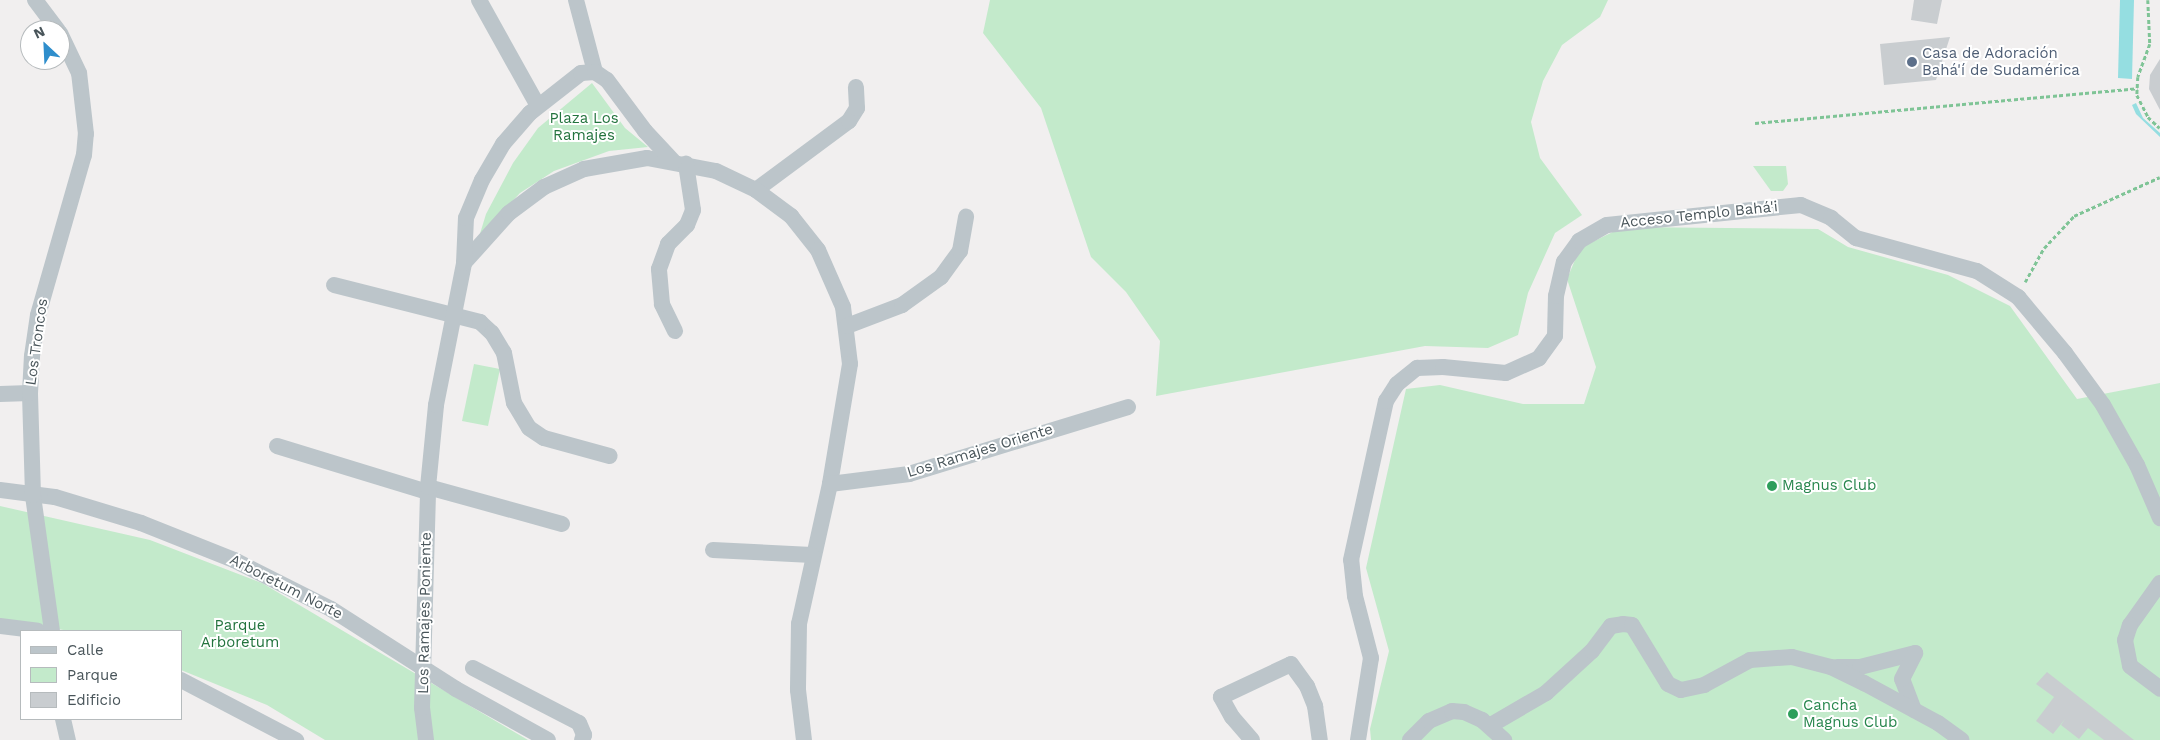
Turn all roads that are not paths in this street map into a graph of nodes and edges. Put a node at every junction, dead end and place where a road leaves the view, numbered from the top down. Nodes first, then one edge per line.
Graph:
1 (35, 0) edge
2 (479, 0) edge
3 (576, 0) edge
4 (50, 20) edge
5 (70, 54) edge
6 (595, 72) junction
7 (856, 87) dead end
8 (538, 106) junction
9 (680, 163) junction
10 (756, 190) junction
11 (966, 217) dead end
12 (464, 263) junction
13 (334, 285) dead end
14 (454, 315) junction
15 (847, 326) junction
16 (675, 331) dead end
17 (30, 392) junction
18 (0, 394) edge
19 (1128, 407) dead end
20 (276, 446) dead end
21 (610, 456) dead end
22 (830, 484) junction
23 (0, 490) edge
24 (428, 490) junction
25 (33, 495) junction
26 (2157, 512) edge
27 (562, 524) dead end
28 (713, 550) dead end
29 (812, 555) junction
30 (2160, 583) edge
31 (0, 626) edge
32 (30, 630) edge
33 (52, 630) edge
34 (423, 666) junction
35 (1831, 667) junction
36 (473, 668) dead end
37 (182, 681) edge
38 (2160, 689) edge
39 (1914, 710) junction
40 (63, 720) edge
41 (1491, 726) junction
42 (68, 740) edge
43 (296, 740) edge
44 (426, 740) edge
45 (548, 740) edge
46 (582, 740) edge
47 (804, 740) edge
48 (1252, 740) edge
49 (1320, 740) edge
50 (1358, 740) edge
51 (1410, 740) edge
52 (1504, 740) edge
53 (1961, 740) edge

1 - 4 street, Los Troncos
2 - 8 street
3 - 6 street
5 - 17 street, Los Troncos
6 - 8 street, Los Ramajes Poniente
6 - 9 street
7 - 10 street
8 - 12 street, Los Ramajes Poniente
9 - 10 street
9 - 12 street
9 - 16 street
10 - 15 street
11 - 15 street
12 - 14 street, Los Ramajes Poniente
13 - 14 street
14 - 21 street
14 - 24 street, Los Ramajes Poniente
15 - 22 street
17 - 18 street
17 - 25 street, Los Troncos
19 - 22 street, Los Ramajes Oriente
20 - 24 street
22 - 29 street
23 - 25 street, Arboretum Norte
24 - 27 street
24 - 34 street, Los Ramajes Poniente
25 - 33 street, Los Troncos
25 - 34 street, Arboretum Norte
26 - 50 street, Acceso Templo Bahá'i
28 - 29 street
29 - 47 street
30 - 38 street
31 - 32 street
34 - 44 street, Los Ramajes Poniente
34 - 45 street, Arboretum Norte
35 - 39 street
35 - 39 street
35 - 41 street
36 - 46 street
37 - 43 street
39 - 53 street
40 - 42 street
41 - 51 street
41 - 52 street
48 - 49 street

